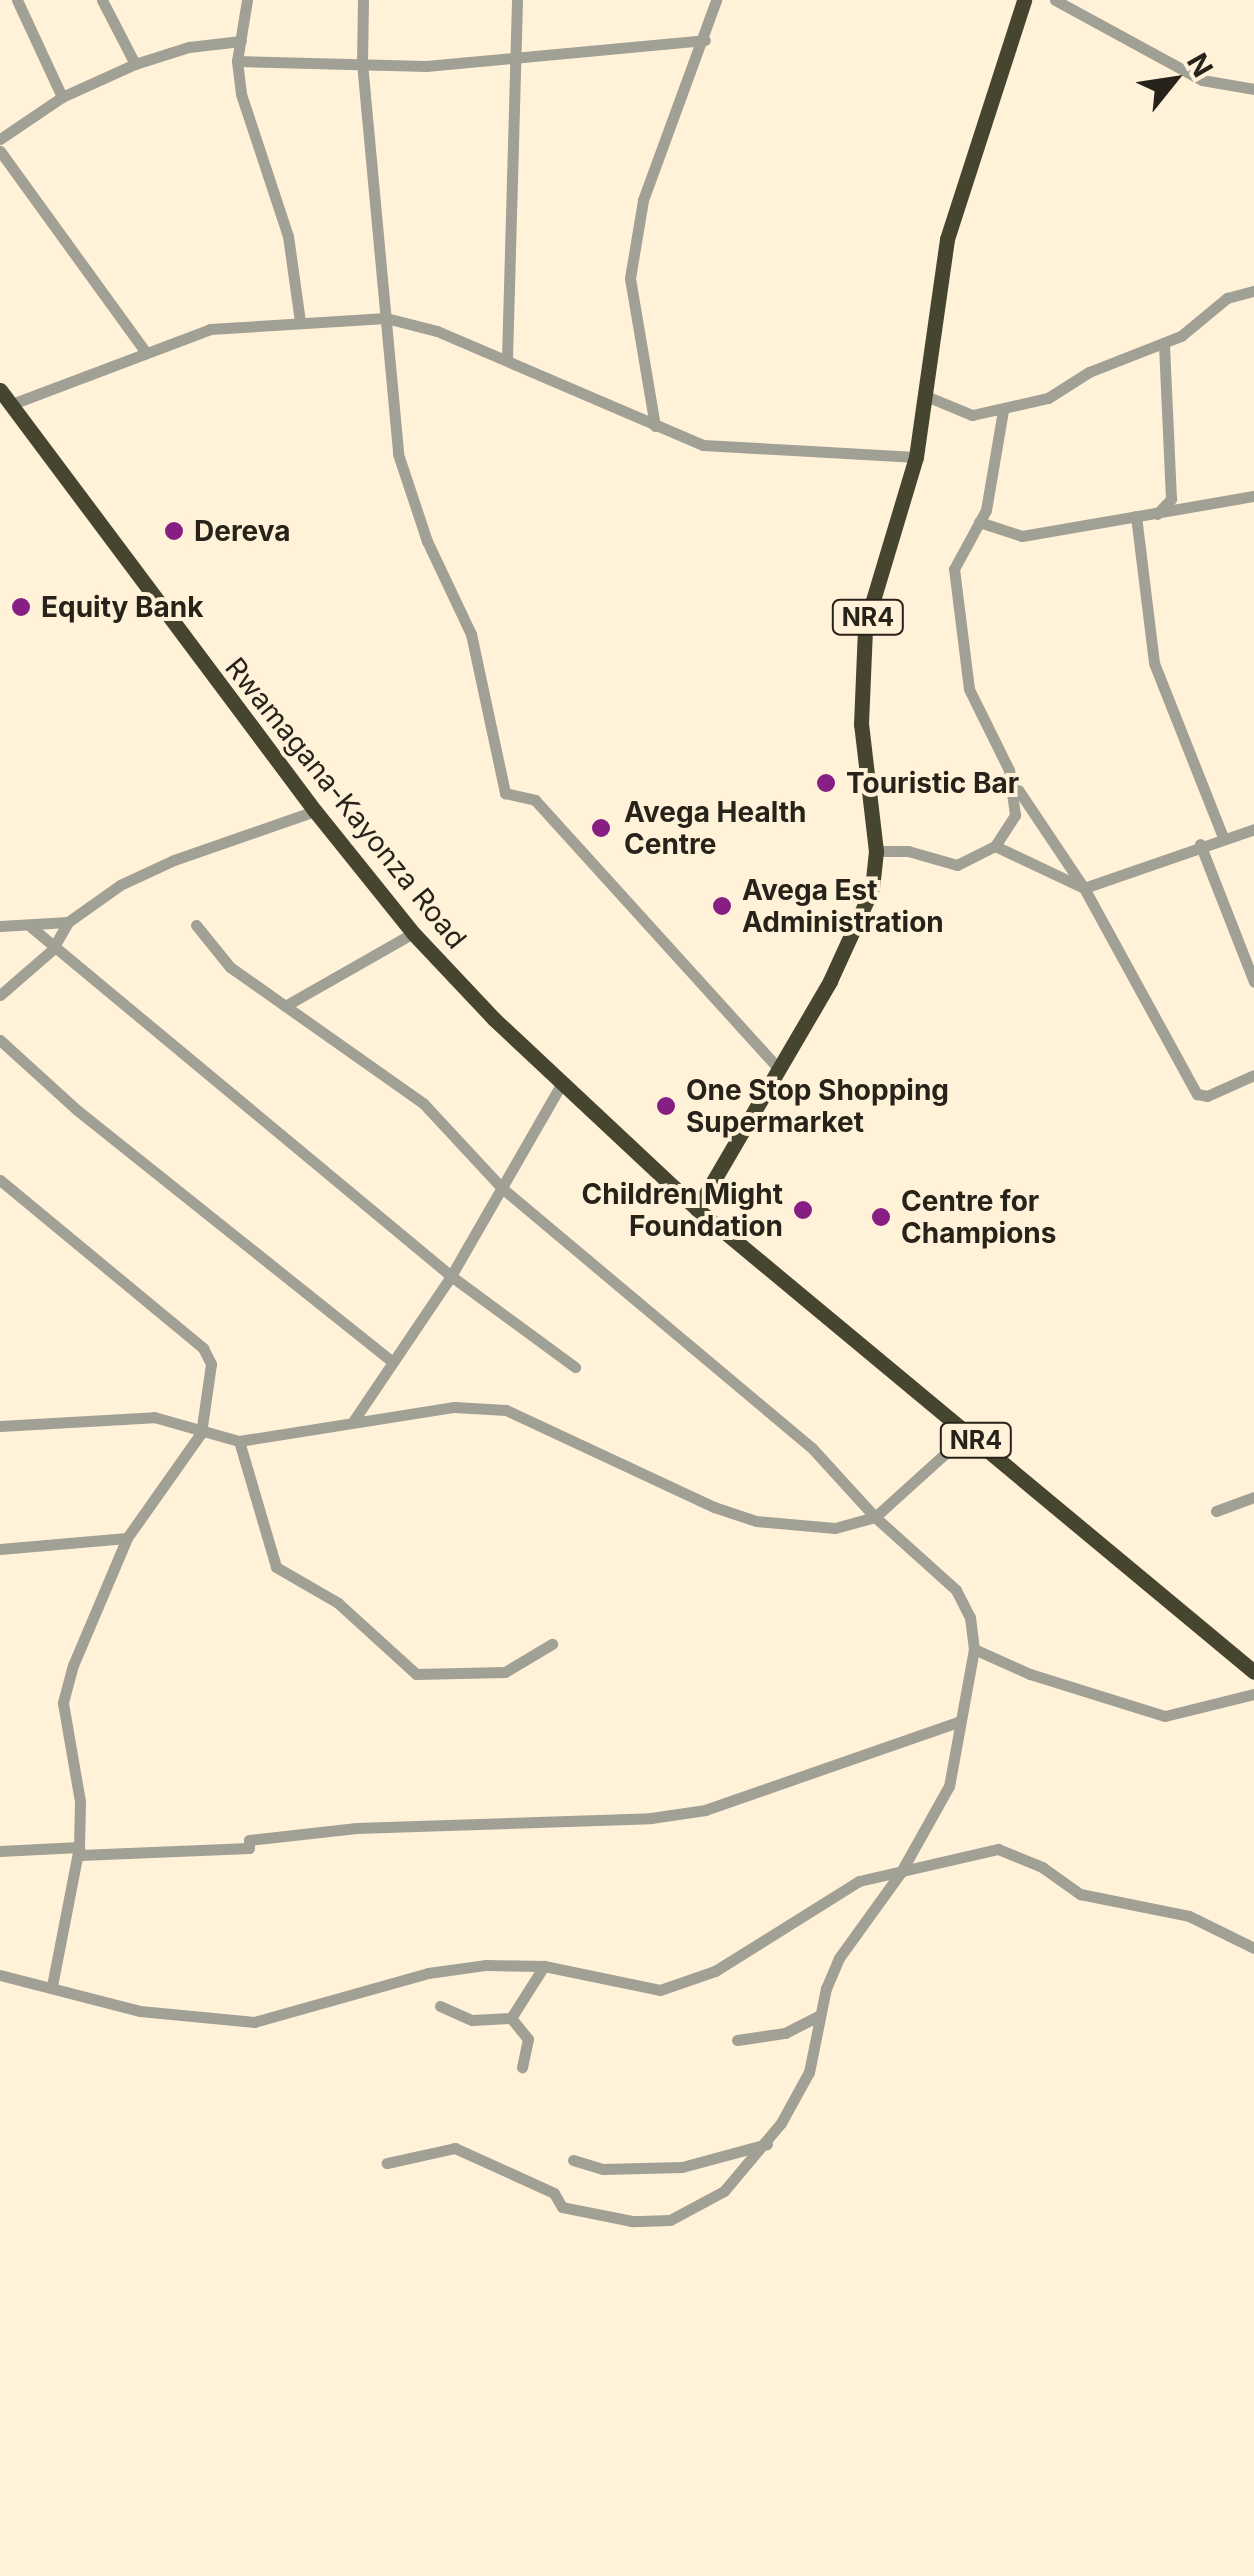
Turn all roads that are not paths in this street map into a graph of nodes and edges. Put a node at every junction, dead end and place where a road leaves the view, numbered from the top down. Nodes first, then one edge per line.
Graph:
1 (102, 0) edge
2 (247, 0) edge
3 (363, 0) edge
4 (517, 0) edge
5 (716, 0) edge
6 (1024, 0) edge
7 (1055, 0) edge
8 (19, 1) edge
9 (705, 40) junction
10 (241, 41) junction
11 (513, 57) junction
12 (237, 61) junction
13 (362, 63) junction
14 (135, 64) junction
15 (1254, 89) edge
16 (62, 98) junction
17 (0, 139) edge
18 (0, 151) edge
19 (1254, 291) edge
20 (386, 318) junction
21 (300, 321) junction
22 (1164, 342) junction
23 (145, 351) junction
24 (507, 359) junction
25 (0, 390) edge
26 (926, 396) junction
27 (12, 404) junction
28 (1003, 411) junction
29 (655, 426) junction
30 (916, 457) junction
31 (1254, 496) edge
32 (1157, 514) junction
33 (1136, 516) junction
34 (979, 522) junction
35 (1012, 781) junction
36 (315, 812) junction
37 (1254, 829) edge
38 (1222, 836) junction
39 (1200, 844) junction
40 (995, 846) junction
41 (876, 852) junction
42 (1084, 888) junction
43 (68, 922) junction
44 (0, 926) edge
45 (31, 926) junction
46 (196, 926) dead end
47 (413, 933) junction
48 (52, 950) junction
49 (1254, 982) edge
50 (0, 995) edge
51 (285, 1006) junction
52 (0, 1040) edge
53 (778, 1068) junction
54 (1254, 1075) edge
55 (561, 1085) junction
56 (0, 1180) edge
57 (502, 1188) junction
58 (697, 1208) junction
59 (451, 1276) junction
60 (391, 1361) junction
61 (574, 1366) dead end
62 (354, 1420) junction
63 (0, 1426) edge
64 (201, 1433) junction
65 (968, 1433) junction
66 (238, 1441) junction
67 (1254, 1497) edge
68 (1216, 1511) dead end
69 (875, 1517) junction
70 (127, 1538) junction
71 (0, 1548) edge
72 (552, 1644) dead end
73 (974, 1649) junction
74 (1254, 1672) edge
75 (1254, 1694) edge
76 (957, 1722) junction
77 (79, 1847) junction
78 (0, 1851) edge
79 (901, 1872) junction
80 (868, 1879) junction
81 (874, 1906) junction
82 (1254, 1948) edge
83 (544, 1966) junction
84 (0, 1975) edge
85 (52, 1986) junction
86 (440, 2006) dead end
87 (819, 2016) junction
88 (511, 2018) junction
89 (737, 2040) dead end
90 (522, 2068) dead end
91 (766, 2144) junction
92 (573, 2160) dead end
93 (387, 2163) dead end

1 - 14 street
2 - 10 street
3 - 13 street
4 - 11 street
5 - 9 street
6 - 26 highway, NR4
7 - 15 street
8 - 16 street
9 - 11 street
9 - 29 street
10 - 12 street
10 - 14 street
11 - 13 street
11 - 24 street
12 - 13 street
12 - 21 street
13 - 20 street
14 - 16 street
16 - 17 street
18 - 23 street
19 - 22 street
20 - 21 street
20 - 24 street
20 - 53 street
21 - 23 street
22 - 28 street
22 - 32 street
23 - 27 street
24 - 29 street
25 - 27 highway, Rwamagana-Kayonza Road / NR4
26 - 28 street
26 - 30 highway, NR4
27 - 36 highway, Rwamagana-Kayonza Road / NR4
28 - 34 street
29 - 30 street
30 - 41 highway, NR4
31 - 32 street
32 - 33 street
33 - 34 street
33 - 38 street
34 - 35 street
35 - 40 street
35 - 42 street
36 - 43 street
36 - 47 highway, Rwamagana-Kayonza Road / NR4
37 - 38 street
38 - 39 street
39 - 42 street
39 - 49 street
40 - 41 street
40 - 42 street
41 - 53 highway, NR4
42 - 54 street
43 - 45 street
43 - 48 street
44 - 45 street
45 - 48 street
46 - 51 street
47 - 51 street
47 - 55 highway, Rwamagana-Kayonza Road / NR4
48 - 50 street
48 - 59 street
51 - 57 street
52 - 60 street
53 - 58 highway, NR4
55 - 57 street
55 - 58 highway, Rwamagana-Kayonza Road / NR4
56 - 64 street
57 - 59 street
57 - 69 street
58 - 65 highway, NR4
59 - 60 street
59 - 61 street
60 - 62 street
62 - 66 street
62 - 69 street
63 - 64 street
64 - 66 street
64 - 70 street
65 - 69 street
65 - 74 highway, NR4
66 - 72 street
67 - 68 street
69 - 73 street
70 - 71 street
70 - 77 street
73 - 75 street
73 - 76 street
76 - 77 street
76 - 79 street
77 - 78 street
77 - 85 street
79 - 80 street
79 - 81 street
79 - 82 street
80 - 81 street
80 - 83 street
81 - 87 street
83 - 85 street
83 - 88 street
84 - 85 street
86 - 88 street
87 - 89 street
87 - 91 street
88 - 90 street
91 - 92 street
91 - 93 street

